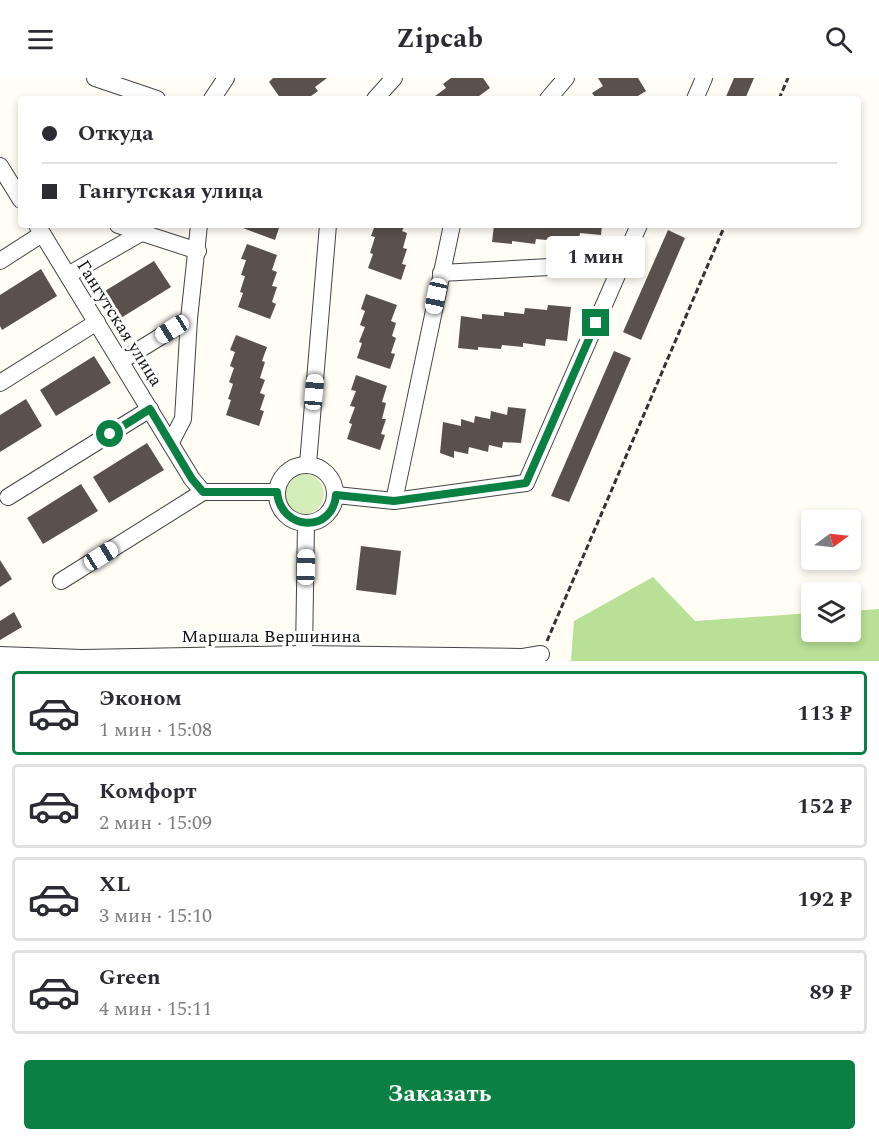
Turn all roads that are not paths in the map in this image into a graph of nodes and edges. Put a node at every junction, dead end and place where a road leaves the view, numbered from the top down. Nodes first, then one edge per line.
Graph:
1 (95, 78) edge
2 (226, 78) edge
3 (394, 78) edge
4 (566, 78) edge
5 (704, 78) edge
6 (148, 96) edge
7 (214, 96) edge
8 (378, 96) edge
9 (551, 96) edge
10 (696, 96) edge
11 (0, 166) edge
12 (18, 193) edge
13 (128, 228) edge
14 (199, 228) edge
15 (328, 228) edge
16 (451, 228) edge
17 (638, 228) edge
18 (40, 230) edge
19 (141, 232) junction
20 (198, 251) junction
21 (0, 261) edge
22 (622, 263) junction
23 (441, 273) junction
24 (68, 275) junction
25 (189, 319) junction
26 (97, 322) junction
27 (121, 361) junction
28 (0, 383) edge
29 (150, 409) junction
30 (171, 442) junction
31 (308, 464) junction
32 (203, 492) junction
33 (277, 492) junction
34 (336, 495) junction
35 (8, 497) dead end
36 (394, 501) junction
37 (306, 523) junction
38 (61, 581) dead end
39 (304, 654) junction
40 (0, 655) edge
41 (250, 658) edge
42 (540, 658) edge

1 - 6 street
2 - 7 street
3 - 8 street
4 - 9 street
5 - 10 street
11 - 12 street
13 - 19 street
14 - 20 street, Гангутская улица
15 - 31 street
16 - 23 street
17 - 22 street
18 - 21 street
18 - 24 street, Гангутская улица
19 - 20 street
19 - 24 street
20 - 25 street, Гангутская улица
22 - 23 street
22 - 36 street
23 - 36 street
24 - 26 street, Гангутская улица
25 - 27 street
25 - 30 street, Гангутская улица
26 - 27 street, Гангутская улица
26 - 28 street
27 - 29 street, Гангутская улица
29 - 30 street, Гангутская улица
29 - 35 street
30 - 32 street, Гангутская улица
31 - 33 street
31 - 34 street
32 - 33 street
32 - 38 street
33 - 37 street
34 - 36 street
34 - 37 street
37 - 39 street
39 - 41 street, Маршала Вершинина
39 - 42 street, Маршала Вершинина
40 - 41 street, Маршала Вершинина

